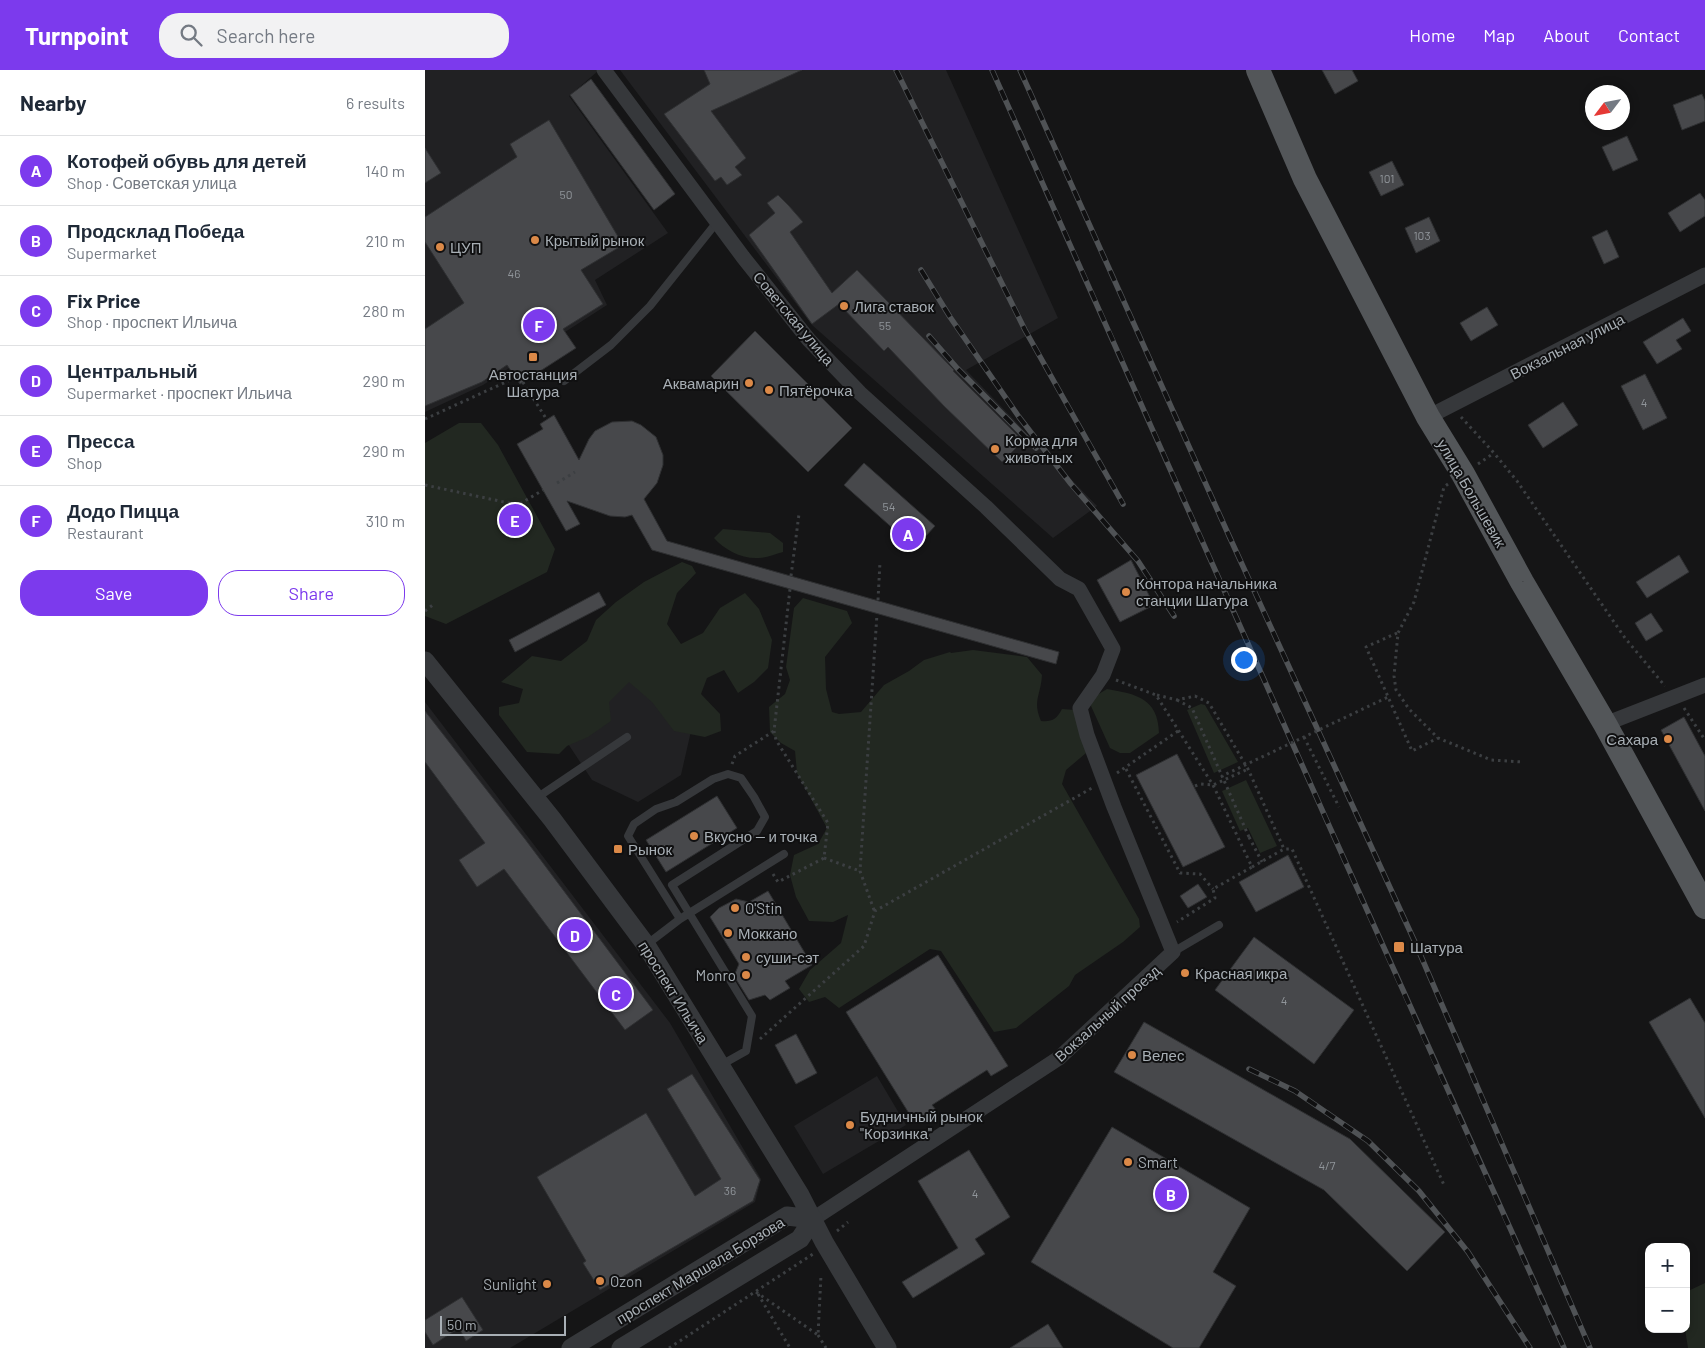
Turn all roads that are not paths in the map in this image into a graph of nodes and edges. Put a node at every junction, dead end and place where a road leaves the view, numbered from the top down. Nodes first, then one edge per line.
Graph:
1 (604, 70) edge
2 (1258, 70) edge
3 (717, 222) junction
4 (1705, 275) edge
5 (564, 381) dead end
6 (1428, 417) junction
7 (425, 661) edge
8 (1705, 684) edge
9 (1605, 724) junction
10 (627, 737) dead end
11 (535, 799) junction
12 (784, 854) dead end
13 (1705, 907) edge
14 (688, 914) junction
15 (679, 919) junction
16 (1219, 925) dead end
17 (646, 945) junction
18 (1173, 952) junction
19 (721, 1066) junction
20 (813, 1219) junction
21 (571, 1348) edge
22 (621, 1348) edge
23 (887, 1348) edge

1 - 3 street, Советская улица
2 - 6 main road, улица Большевик
3 - 5 lane
3 - 18 street, Советская улица
4 - 6 street, Вокзальная улица
6 - 9 main road, улица Большевик
7 - 11 street, проспект Ильича
8 - 9 street
9 - 13 main road, улица Большевик
10 - 11 lane
11 - 17 street, проспект Ильича
12 - 14 lane
14 - 15 lane
14 - 15 lane
14 - 19 lane
15 - 17 lane
16 - 18 lane
17 - 19 street, проспект Ильича
18 - 20 street, Вокзальный проезд
19 - 20 street, проспект Ильича
20 - 21 street, проспект Маршала Борзова
20 - 22 street, проспект Маршала Борзова
20 - 23 street, проспект Ильича

